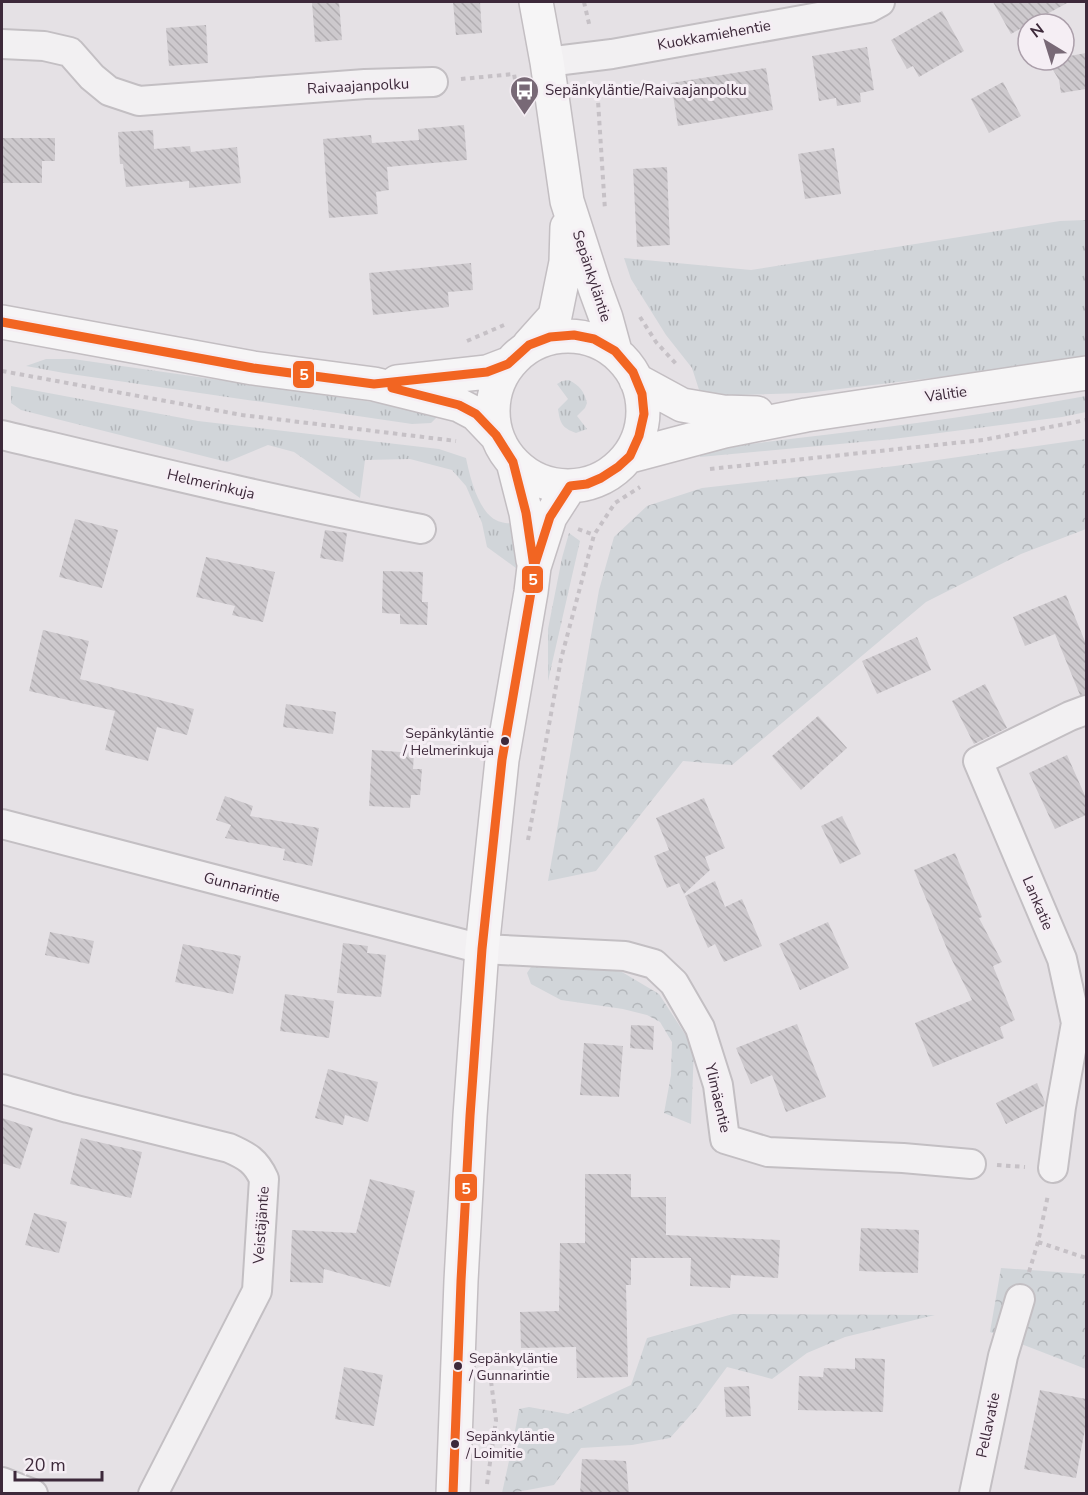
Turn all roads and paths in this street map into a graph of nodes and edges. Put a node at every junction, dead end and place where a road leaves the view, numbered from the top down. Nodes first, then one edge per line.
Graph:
1 (536, 2) edge
2 (584, 2) edge
3 (880, 2) edge
4 (2, 44) edge
5 (595, 56) junction
6 (547, 62) junction
7 (433, 82) joint
8 (519, 95) dead end
9 (567, 201) junction
10 (605, 213) dead end
11 (638, 313) dead end
12 (2, 322) edge
13 (615, 351) junction
14 (519, 355) junction
15 (2, 371) edge
16 (1086, 374) edge
17 (636, 380) junction
18 (374, 384) junction
19 (682, 405) junction
20 (806, 415) junction
21 (1086, 420) edge
22 (2, 435) edge
23 (496, 435) junction
24 (463, 445) dead end
25 (630, 456) junction
26 (513, 462) junction
27 (706, 470) dead end
28 (570, 486) junction
29 (642, 486) dead end
30 (550, 517) junction
31 (421, 529) dead end
32 (594, 535) junction
33 (534, 567) junction
34 (1086, 710) edge
35 (2, 824) edge
36 (527, 846) dead end
37 (482, 949) junction
38 (2, 1089) edge
39 (971, 1164) joint
40 (1053, 1168) junction
41 (1038, 1242) junction
42 (1086, 1258) edge
43 (1020, 1299) joint
44 (489, 1372) dead end
45 (2, 1482) edge
46 (33, 1494) edge
47 (153, 1494) edge
48 (453, 1494) edge
49 (486, 1494) edge
50 (974, 1494) edge

1 - 6 main road, Sepänkyläntie
2 - 5 path
3 - 5 street, Kuokkamiehentie
4 - 7 street, Raivaajanpolku
5 - 6 street, Kuokkamiehentie
5 - 10 path
6 - 9 main road, Sepänkyläntie
7 - 8 path
9 - 13 main road, Sepänkyläntie
9 - 14 main road, Sepänkyläntie
11 - 19 path
12 - 18 main road
13 - 14 main road
13 - 17 main road
14 - 18 main road
14 - 23 main road
15 - 24 path
16 - 20 main road, Välitie
17 - 19 main road, Välitie
17 - 25 main road
18 - 23 main road
19 - 20 main road, Välitie
20 - 25 main road, Välitie
21 - 27 path
22 - 31 street, Helmerinkuja
23 - 26 main road
25 - 28 main road
26 - 28 main road
26 - 33 main road
28 - 30 main road
29 - 32 path
30 - 32 path
30 - 33 main road
32 - 36 path
33 - 37 main road
34 - 40 street, Lankatie
35 - 37 street, Gunnarintie
37 - 39 street, Ylimäentie
37 - 48 main road
38 - 47 street, Veistäjäntie
39 - 40 path
40 - 41 path
41 - 42 path
41 - 43 path
43 - 50 street, Pellavatie
44 - 49 path
45 - 46 street

